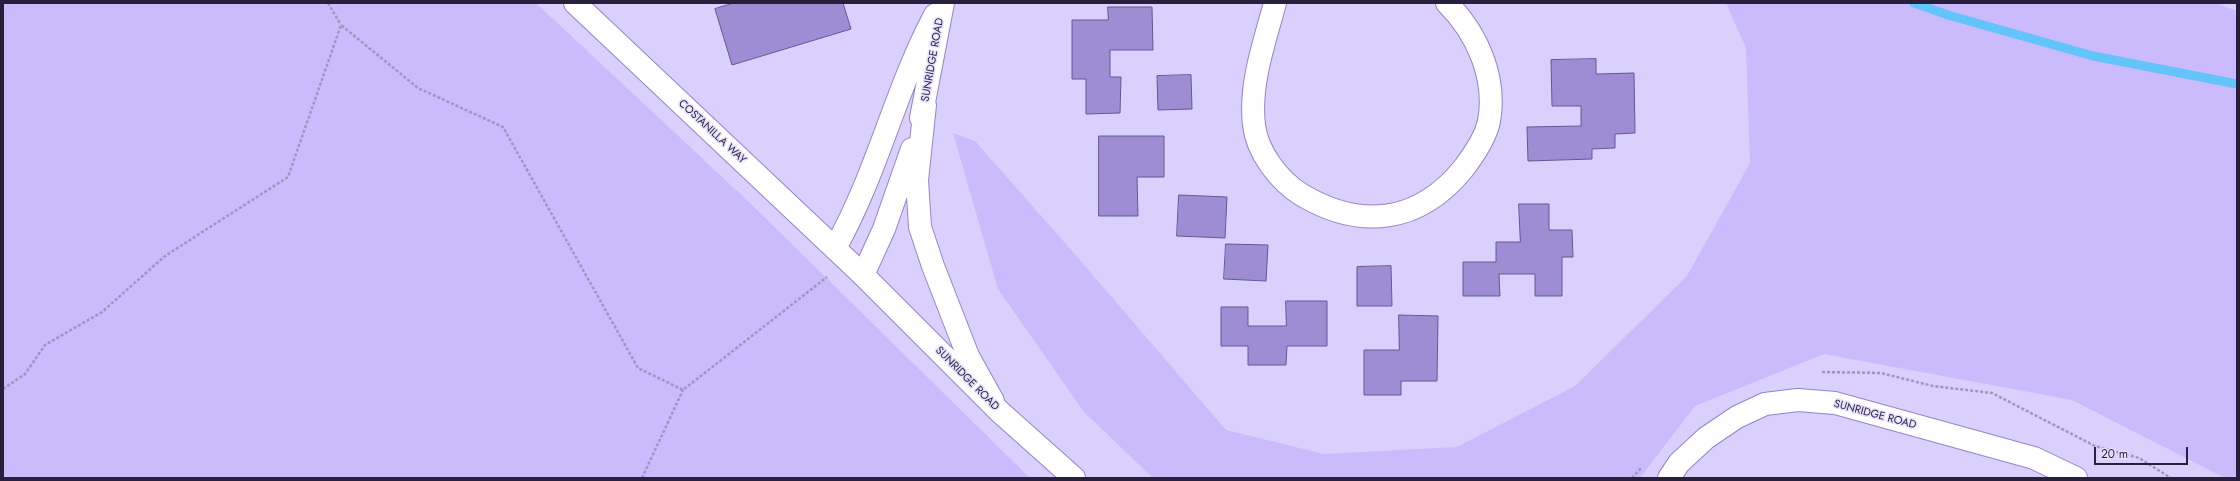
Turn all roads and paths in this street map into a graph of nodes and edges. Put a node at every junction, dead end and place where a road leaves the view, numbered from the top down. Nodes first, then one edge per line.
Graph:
1 (328, 3) edge
2 (575, 3) edge
3 (942, 3) edge
4 (1275, 3) edge
5 (1447, 3) edge
6 (341, 25) junction
7 (925, 105) junction
8 (849, 261) junction
9 (3, 389) edge
10 (683, 390) junction
11 (1000, 412) junction
12 (642, 478) edge
13 (1074, 478) edge
14 (1669, 478) edge
15 (2076, 478) edge

1 - 6 path
2 - 8 street, COSTANILLA WAY
3 - 7 street, SUNRIDGE ROAD
3 - 8 street, SUNRIDGE ROAD
4 - 5 street
6 - 9 path
6 - 10 path
7 - 8 street, SUNRIDGE ROAD
7 - 11 street
8 - 10 path
8 - 11 street, SUNRIDGE ROAD
10 - 12 path
11 - 13 street, SUNRIDGE ROAD
14 - 15 street, SUNRIDGE ROAD

